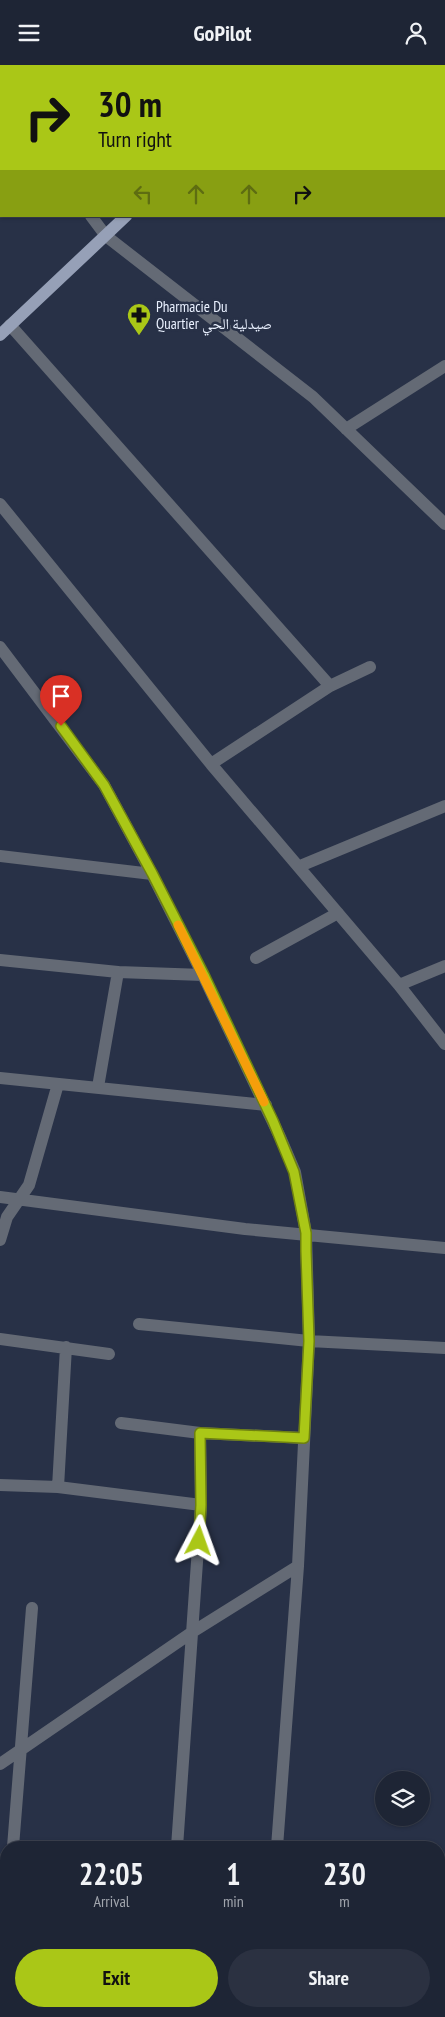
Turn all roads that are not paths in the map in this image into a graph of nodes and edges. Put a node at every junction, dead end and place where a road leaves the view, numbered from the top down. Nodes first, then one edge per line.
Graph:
1 (92, 217) edge
2 (125, 217) edge
3 (106, 236) junction
4 (10, 325) junction
5 (0, 335) edge
6 (445, 366) edge
7 (346, 429) junction
8 (0, 504) edge
9 (445, 524) edge
10 (0, 647) edge
11 (370, 667) dead end
12 (330, 685) junction
13 (211, 764) junction
14 (445, 806) edge
15 (0, 856) edge
16 (300, 866) junction
17 (152, 873) junction
18 (338, 913) junction
19 (256, 958) dead end
20 (0, 960) edge
21 (445, 965) edge
22 (118, 972) junction
23 (204, 975) junction
24 (400, 985) junction
25 (445, 1044) edge
26 (0, 1078) edge
27 (58, 1084) junction
28 (98, 1087) junction
29 (266, 1105) junction
30 (0, 1197) edge
31 (18, 1199) junction
32 (306, 1233) junction
33 (0, 1240) edge
34 (445, 1248) edge
35 (139, 1324) dead end
36 (0, 1339) edge
37 (309, 1341) junction
38 (66, 1347) junction
39 (445, 1348) edge
40 (109, 1354) dead end
41 (121, 1423) dead end
42 (200, 1433) junction
43 (304, 1438) junction
44 (0, 1485) edge
45 (58, 1487) junction
46 (201, 1505) junction
47 (298, 1566) junction
48 (32, 1608) dead end
49 (194, 1631) junction
50 (20, 1752) junction
51 (0, 1764) edge
52 (13, 1841) edge
53 (177, 1841) edge
54 (277, 1841) edge

1 - 3 street
2 - 3 main road
3 - 4 main road
3 - 7 street
4 - 5 main road
4 - 12 street
6 - 7 street
7 - 9 street
8 - 13 street
10 - 17 street
11 - 12 street
12 - 13 street
13 - 16 street
14 - 16 street
15 - 17 street
16 - 18 street
17 - 23 street
18 - 19 street
18 - 24 street
20 - 22 street
21 - 24 street
22 - 23 street
22 - 28 street
23 - 29 street
24 - 25 street
26 - 27 street
27 - 28 street
27 - 31 street
28 - 29 street
29 - 32 street
30 - 31 street
31 - 32 street
31 - 33 street
32 - 34 street
32 - 37 street
35 - 37 street
36 - 38 street
37 - 39 street
37 - 43 street
38 - 40 street
38 - 45 street
41 - 42 street
42 - 43 street
42 - 46 street
43 - 47 street
44 - 45 street
45 - 46 street
46 - 49 street
47 - 49 street
47 - 54 street
48 - 50 street
49 - 50 street
49 - 53 street
50 - 51 street
50 - 52 street

